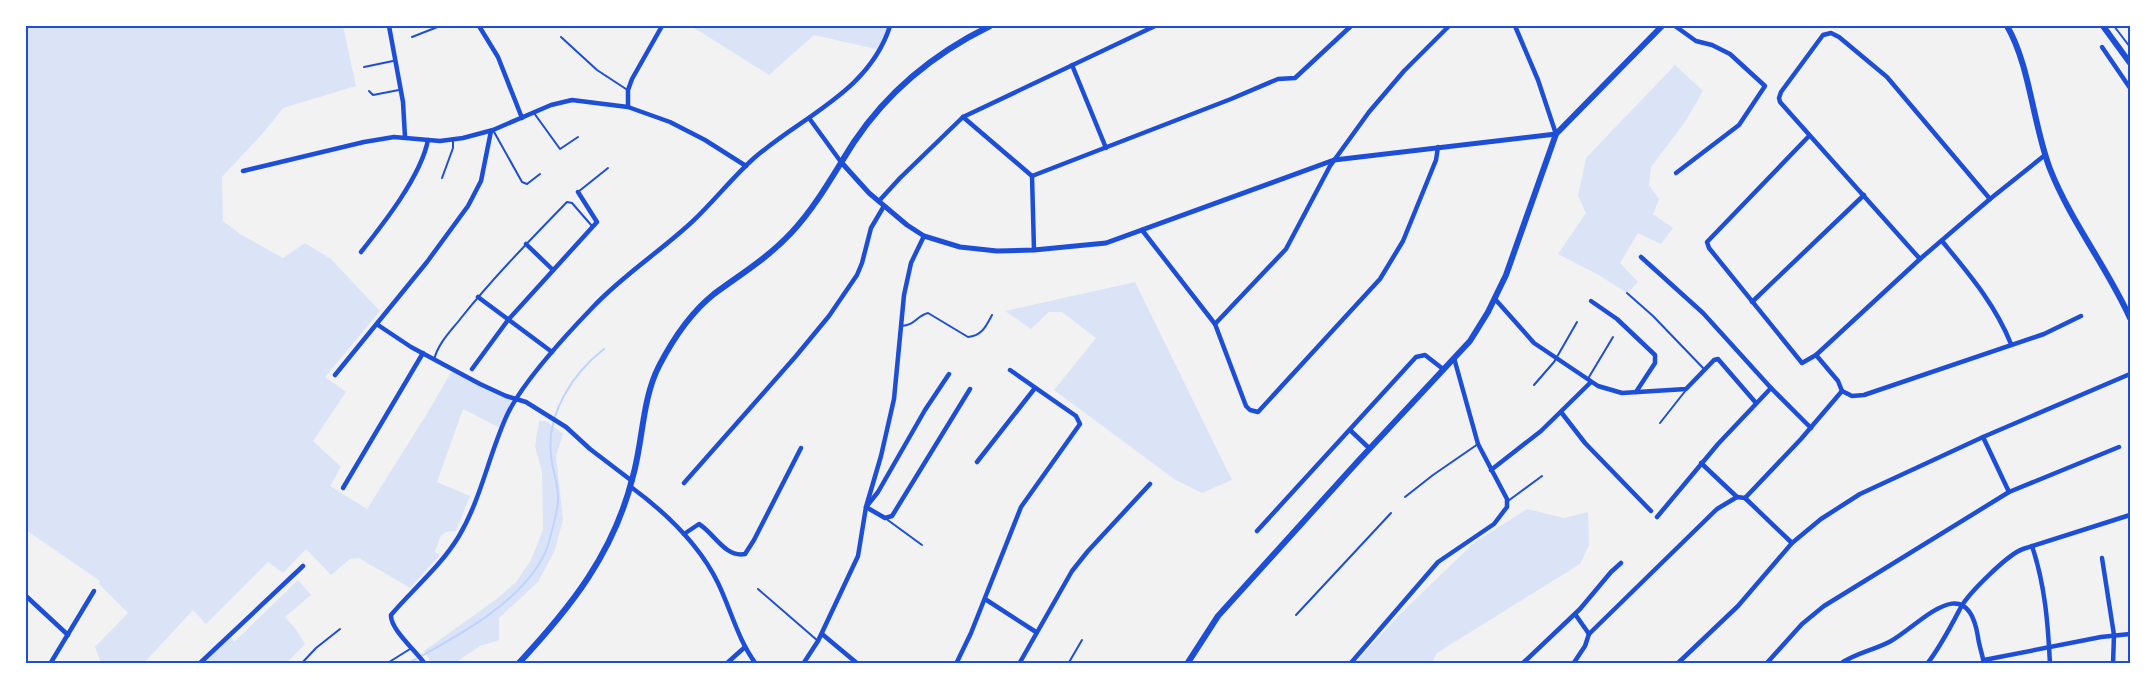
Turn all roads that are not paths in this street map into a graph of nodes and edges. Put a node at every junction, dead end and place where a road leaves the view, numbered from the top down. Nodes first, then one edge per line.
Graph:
1 (389, 26) edge
2 (440, 26) edge
3 (479, 26) edge
4 (662, 26) edge
5 (890, 26) edge
6 (990, 26) edge
7 (1155, 26) edge
8 (1352, 26) edge
9 (1449, 26) edge
10 (1515, 26) edge
11 (1662, 26) edge
12 (1676, 26) edge
13 (2007, 26) edge
14 (2103, 26) edge
15 (2114, 26) edge
16 (412, 36) dead end
17 (561, 37) dead end
18 (2102, 47) dead end
19 (2130, 47) edge
20 (396, 61) junction
21 (2130, 63) edge
22 (1072, 65) junction
23 (364, 67) dead end
24 (2130, 88) edge
25 (400, 90) junction
26 (628, 90) junction
27 (369, 91) dead end
28 (628, 107) junction
29 (534, 113) junction
30 (963, 117) junction
31 (522, 118) junction
32 (809, 118) junction
33 (492, 131) junction
34 (1556, 134) junction
35 (1809, 136) junction
36 (405, 137) junction
37 (578, 137) dead end
38 (428, 140) junction
39 (453, 140) junction
40 (1438, 147) junction
41 (1106, 148) junction
42 (2045, 154) junction
43 (1334, 160) junction
44 (841, 162) junction
45 (746, 166) junction
46 (608, 168) dead end
47 (243, 171) dead end
48 (1676, 173) dead end
49 (540, 174) dead end
50 (1032, 176) junction
51 (442, 178) dead end
52 (578, 192) joint
53 (1864, 195) junction
54 (1990, 199) junction
55 (881, 204) junction
56 (592, 226) junction
57 (1142, 230) junction
58 (924, 236) junction
59 (1942, 241) junction
60 (526, 244) junction
61 (1034, 250) junction
62 (361, 252) dead end
63 (1641, 257) dead end
64 (1920, 259) junction
65 (553, 270) junction
66 (1628, 293) dead end
67 (477, 297) junction
68 (1495, 299) junction
69 (1591, 301) dead end
70 (1752, 302) junction
71 (992, 315) dead end
72 (2081, 316) dead end
73 (2130, 318) edge
74 (508, 320) junction
75 (1577, 322) dead end
76 (1215, 324) junction
77 (378, 325) junction
78 (901, 326) junction
79 (1613, 337) dead end
80 (2011, 344) junction
81 (552, 352) junction
82 (423, 353) junction
83 (1816, 355) junction
84 (1454, 358) junction
85 (1556, 358) junction
86 (434, 360) junction
87 (472, 369) dead end
88 (1443, 369) junction
89 (1010, 370) dead end
90 (1706, 370) junction
91 (949, 374) dead end
92 (2130, 374) edge
93 (335, 375) dead end
94 (1589, 381) junction
95 (1534, 385) dead end
96 (1035, 388) junction
97 (1771, 388) junction
98 (970, 389) dead end
99 (1686, 389) junction
100 (1842, 391) junction
101 (1636, 392) junction
102 (517, 398) junction
103 (1756, 403) junction
104 (1561, 412) junction
105 (1660, 423) dead end
106 (1811, 428) junction
107 (1350, 430) junction
108 (1983, 437) junction
109 (1478, 444) junction
110 (2119, 447) dead end
111 (801, 448) dead end
112 (1370, 448) junction
113 (976, 462) dead end
114 (1701, 463) junction
115 (1491, 470) junction
116 (1542, 476) dead end
117 (684, 483) dead end
118 (631, 484) junction
119 (1150, 484) dead end
120 (343, 488) dead end
121 (2009, 492) junction
122 (1405, 497) dead end
123 (1737, 497) junction
124 (1745, 498) junction
125 (1508, 501) junction
126 (866, 507) junction
127 (1651, 511) dead end
128 (1391, 513) dead end
129 (2130, 515) edge
130 (1657, 517) dead end
131 (885, 518) junction
132 (1257, 531) dead end
133 (684, 534) junction
134 (1792, 543) junction
135 (922, 545) dead end
136 (2032, 546) junction
137 (2102, 558) dead end
138 (1621, 563) dead end
139 (303, 566) dead end
140 (758, 589) dead end
141 (94, 591) dead end
142 (26, 596) edge
143 (984, 599) junction
144 (1962, 605) junction
145 (1575, 614) junction
146 (1296, 615) dead end
147 (340, 629) dead end
148 (1036, 632) junction
149 (822, 634) junction
150 (1589, 634) junction
151 (2130, 634) edge
152 (68, 635) junction
153 (2114, 635) junction
154 (1082, 640) dead end
155 (818, 641) junction
156 (412, 647) junction
157 (745, 647) junction
158 (2049, 649) junction
159 (424, 662) edge
160 (1984, 662) edge
161 (50, 663) edge
162 (199, 663) edge
163 (300, 663) edge
164 (386, 663) edge
165 (518, 663) edge
166 (726, 663) edge
167 (756, 663) edge
168 (802, 663) edge
169 (858, 663) edge
170 (956, 663) edge
171 (1019, 663) edge
172 (1068, 663) edge
173 (1187, 663) edge
174 (1350, 663) edge
175 (1522, 663) edge
176 (1573, 663) edge
177 (1677, 663) edge
178 (1766, 663) edge
179 (1840, 663) edge
180 (1927, 663) edge
181 (2050, 663) edge
182 (2113, 663) edge

1 - 20 street
2 - 16 lane
3 - 31 street
4 - 26 street
5 - 32 street
6 - 44 main road
7 - 22 street
8 - 41 street
9 - 43 street
10 - 34 street
11 - 34 main road
12 - 48 street
13 - 42 main road
14 - 21 main road
15 - 19 lane
17 - 26 lane
18 - 24 street
20 - 23 lane
20 - 25 street
22 - 30 street
22 - 41 street
25 - 27 lane
25 - 36 street
26 - 28 street
28 - 29 street
28 - 45 street
29 - 31 street
29 - 37 lane
30 - 50 street
30 - 55 street
31 - 33 street
32 - 44 street
32 - 45 street
33 - 39 street
33 - 49 lane
33 - 77 street
34 - 40 street
34 - 68 main road
35 - 53 street
35 - 54 street
35 - 70 street
36 - 38 street
36 - 47 street
38 - 39 street
38 - 62 street
39 - 51 lane
40 - 43 street
40 - 76 street
41 - 50 street
42 - 54 street
42 - 73 main road
43 - 57 street
43 - 76 street
44 - 55 street
44 - 118 main road
45 - 81 street
46 - 52 lane
50 - 61 street
52 - 56 street
53 - 64 street
53 - 70 street
54 - 59 street
55 - 58 street
55 - 117 street
56 - 60 lane
56 - 65 street
57 - 61 street
57 - 76 street
58 - 61 street
58 - 78 street
59 - 64 street
59 - 80 street
60 - 65 street
60 - 67 lane
63 - 97 street
64 - 83 street
65 - 74 street
66 - 90 lane
67 - 74 street
67 - 86 lane
68 - 84 main road
68 - 85 street
69 - 101 street
70 - 83 street
71 - 78 lane
72 - 80 street
74 - 81 street
74 - 87 street
75 - 85 lane
77 - 82 street
77 - 93 street
78 - 126 street
79 - 94 lane
80 - 100 street
81 - 102 street
82 - 86 street
82 - 120 street
83 - 100 street
84 - 88 main road
84 - 109 street
85 - 94 street
85 - 95 lane
86 - 102 street
88 - 107 street
88 - 112 main road
89 - 96 street
90 - 99 street
90 - 103 street
91 - 126 street
92 - 108 street
94 - 101 street
94 - 104 street
96 - 113 street
96 - 143 street
97 - 103 street
97 - 106 street
98 - 131 street
99 - 101 street
99 - 105 lane
100 - 106 street
102 - 118 street
102 - 156 street
103 - 114 street
104 - 115 street
104 - 127 street
106 - 124 street
107 - 112 street
107 - 132 street
108 - 121 street
108 - 134 street
109 - 115 street
109 - 122 lane
110 - 121 street
111 - 133 street
112 - 173 main road
114 - 123 street
114 - 130 street
115 - 125 street
116 - 125 lane
118 - 133 street
118 - 165 main road
119 - 148 street
121 - 178 street
123 - 124 street
123 - 150 street
124 - 134 street
125 - 174 street
126 - 131 street
126 - 149 street
128 - 146 lane
129 - 136 street
131 - 135 lane
133 - 157 street
134 - 177 street
136 - 144 street
136 - 158 street
137 - 153 street
138 - 145 street
139 - 162 street
140 - 155 lane
141 - 152 street
142 - 152 street
143 - 148 street
143 - 170 street
144 - 160 street
144 - 179 street
144 - 180 street
145 - 150 street
145 - 175 street
147 - 163 lane
148 - 171 street
149 - 155 street
149 - 169 street
150 - 176 street
151 - 153 street
152 - 161 street
153 - 158 street
153 - 182 street
154 - 172 lane
155 - 168 street
156 - 159 street
156 - 164 lane
157 - 166 street
157 - 167 street
158 - 160 street
158 - 181 street

